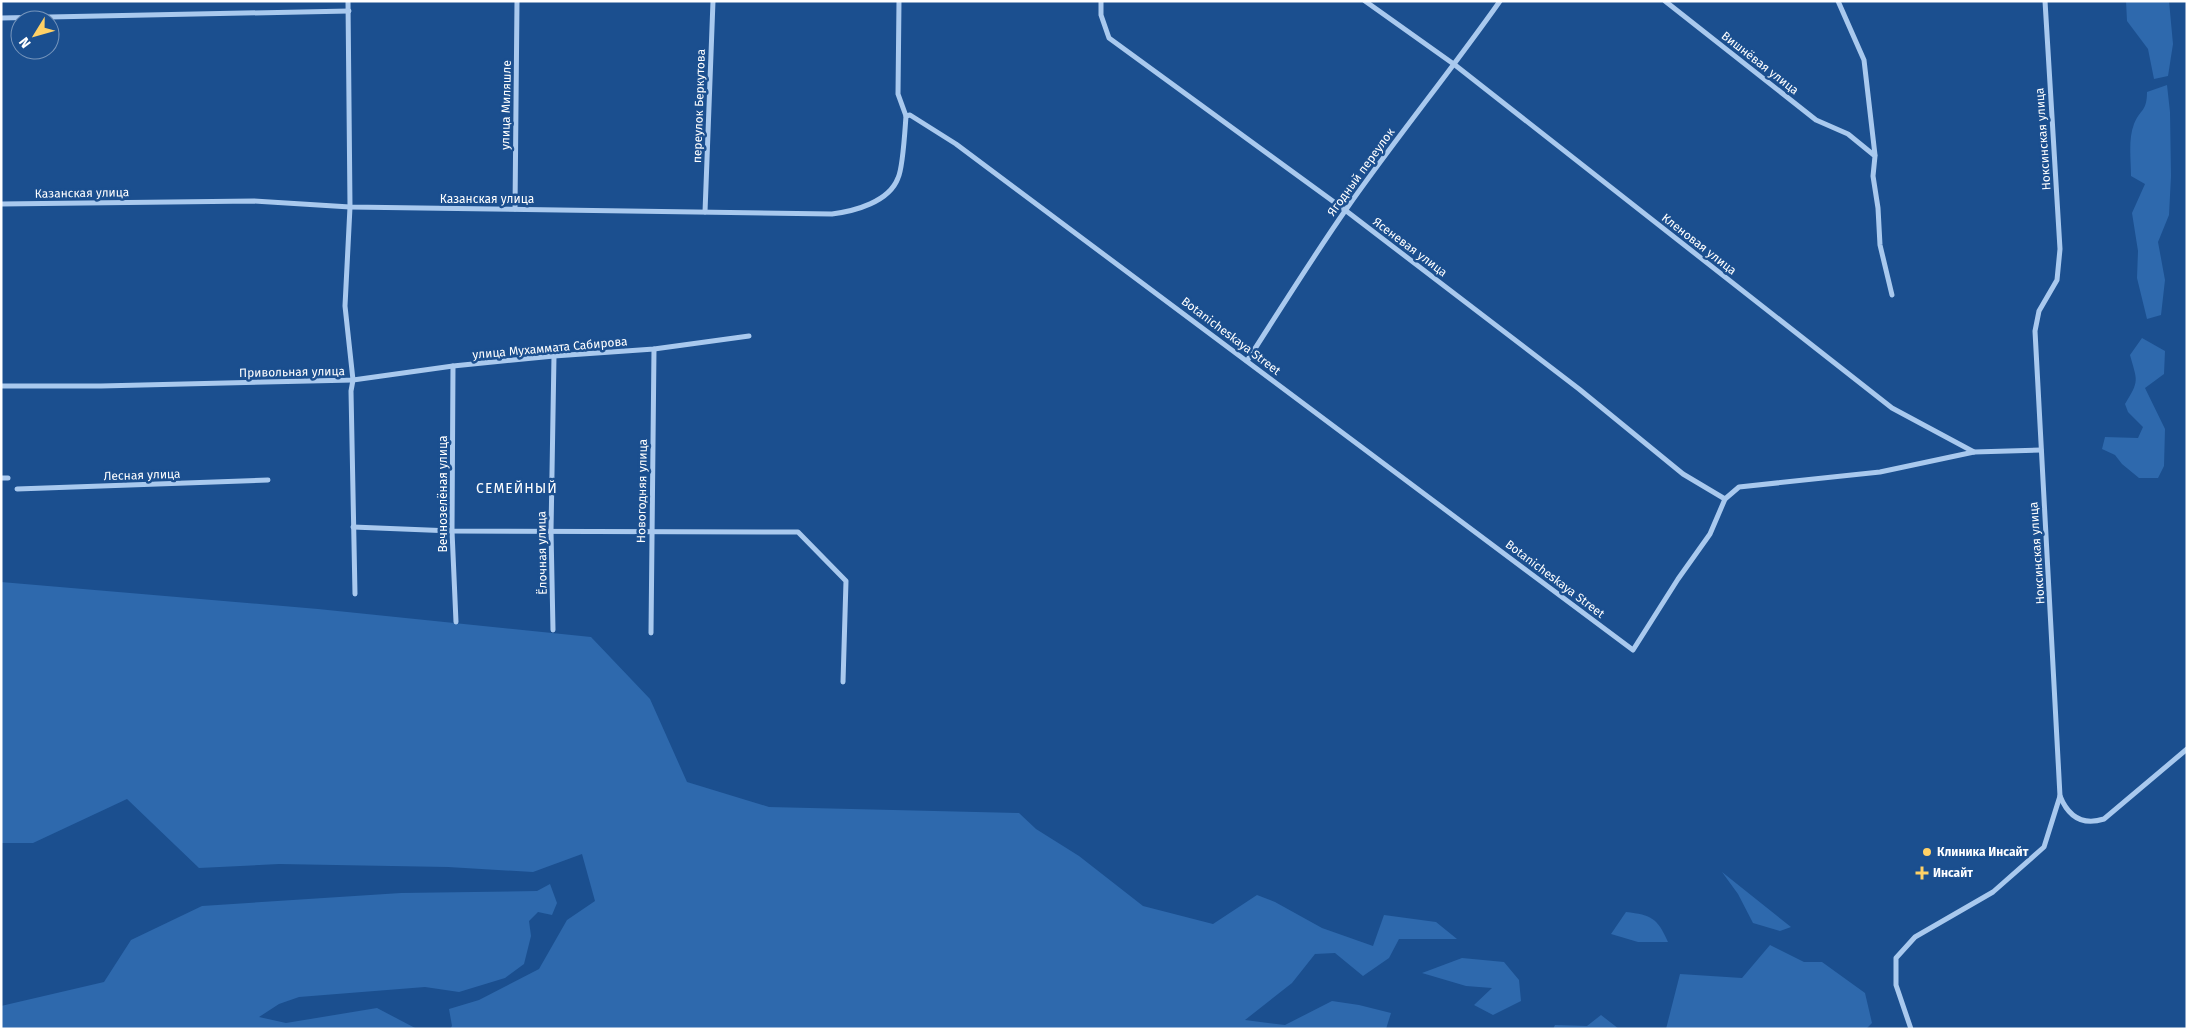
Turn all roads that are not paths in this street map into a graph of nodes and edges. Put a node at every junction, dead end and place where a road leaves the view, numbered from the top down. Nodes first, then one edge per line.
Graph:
1 (348, 1) edge
2 (517, 1) edge
3 (713, 1) edge
4 (899, 1) edge
5 (1101, 1) edge
6 (1365, 1) edge
7 (1500, 1) edge
8 (1665, 1) edge
9 (1838, 1) edge
10 (2045, 1) edge
11 (348, 11) junction
12 (1, 18) edge
13 (1454, 66) junction
14 (906, 116) junction
15 (1875, 156) junction
16 (1, 204) edge
17 (350, 208) junction
18 (515, 209) junction
19 (1345, 210) junction
20 (705, 212) junction
21 (1892, 295) dead end
22 (749, 336) dead end
23 (654, 349) junction
24 (554, 356) junction
25 (1247, 361) junction
26 (453, 366) junction
27 (353, 380) junction
28 (1, 386) edge
29 (2041, 450) junction
30 (1974, 452) junction
31 (1, 478) edge
32 (8, 478) dead end
33 (268, 480) dead end
34 (17, 489) dead end
35 (1726, 499) junction
36 (353, 527) junction
37 (452, 531) junction
38 (551, 531) junction
39 (651, 532) junction
40 (355, 594) dead end
41 (456, 622) dead end
42 (553, 630) dead end
43 (651, 633) dead end
44 (843, 682) dead end
45 (2187, 749) edge
46 (2060, 796) junction
47 (1911, 1029) edge

1 - 11 street, Привольная улица
2 - 18 street, улица Миляшле
3 - 20 street, переулок Беркутова
4 - 14 street
5 - 19 street, Ясеневая улица
6 - 13 street, Кленовая улица
7 - 13 street, Ягодный переулок
8 - 15 street, Вишнёвая улица
9 - 15 street
10 - 29 street, Ноксинская улица
11 - 12 street
11 - 17 street, Привольная улица
13 - 19 street, Ягодный переулок
13 - 30 street, Кленовая улица
14 - 20 street, Казанская улица
14 - 25 street, Botanicheskaya Street
15 - 21 street
16 - 17 street, Казанская улица
17 - 18 street, Казанская улица
17 - 27 street, Привольная улица
18 - 20 street, Казанская улица
19 - 25 street, Ягодный переулок
19 - 35 street, Ясеневая улица
22 - 23 street, улица Мухаммата Сабирова
23 - 24 street, улица Мухаммата Сабирова
23 - 39 street, Новогодняя улица
24 - 26 street, улица Мухаммата Сабирова
24 - 38 street, Ёлочная улица
25 - 35 street, Botanicheskaya Street
26 - 27 street, улица Мухаммата Сабирова
26 - 37 street, Вечнозелёная улица
27 - 28 street, Привольная улица
27 - 36 street
29 - 30 street, Кленовая улица
29 - 46 street, Ноксинская улица
30 - 35 street
31 - 32 street
33 - 34 street, Лесная улица
36 - 37 street
36 - 40 street
37 - 38 street
37 - 41 street, Вечнозелёная улица
38 - 39 street
38 - 42 street, Ёлочная улица
39 - 43 street, Новогодняя улица
39 - 44 street
45 - 46 street
46 - 47 street, Ноксинская улица

